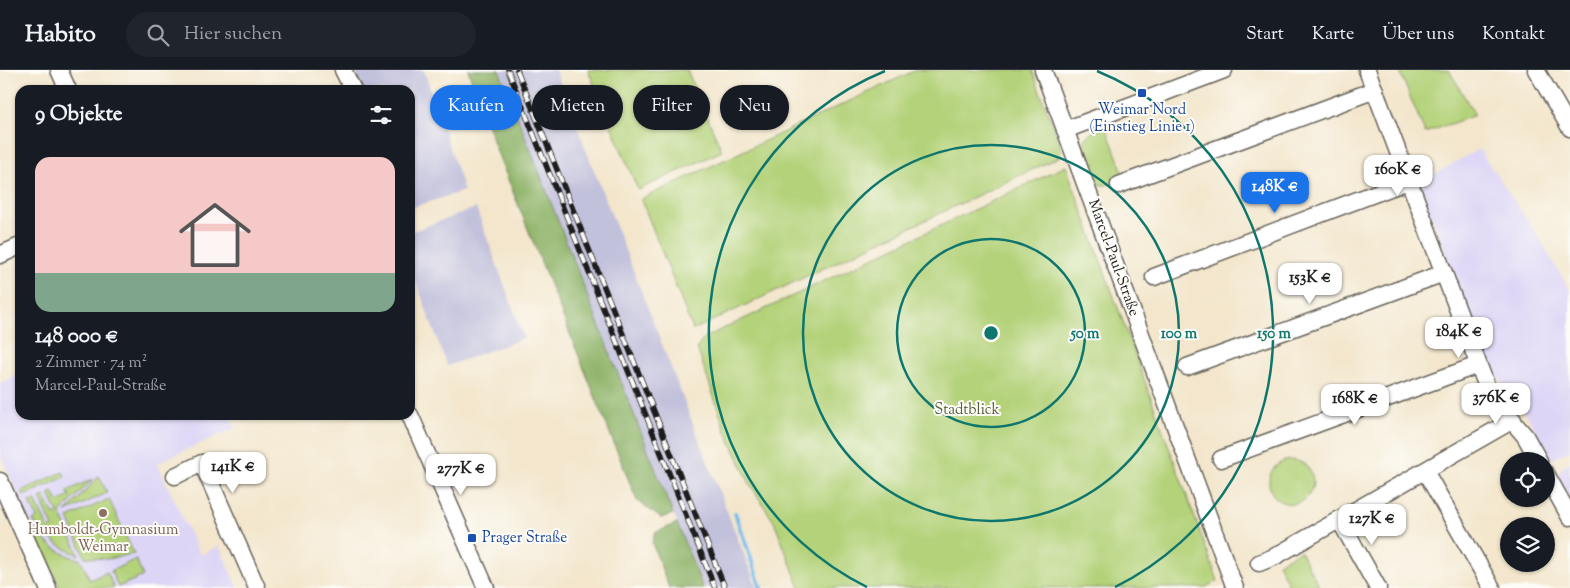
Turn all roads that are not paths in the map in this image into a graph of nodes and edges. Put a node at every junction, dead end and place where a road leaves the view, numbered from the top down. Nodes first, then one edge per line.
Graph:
1 (59, 70) edge
2 (343, 70) edge
3 (1043, 70) edge
4 (1224, 70) edge
5 (1367, 70) edge
6 (1536, 70) edge
7 (66, 85) edge
8 (350, 85) edge
9 (1375, 90) junction
10 (1570, 128) edge
11 (1065, 130) junction
12 (1408, 181) junction
13 (1119, 185) dead end
14 (15, 248) edge
15 (0, 255) edge
16 (1444, 273) junction
17 (1154, 277) dead end
18 (1478, 365) junction
19 (1187, 367) dead end
20 (412, 420) edge
21 (1513, 420) junction
22 (1534, 452) edge
23 (1221, 459) dead end
24 (1425, 471) junction
25 (175, 476) dead end
26 (0, 481) edge
27 (1555, 490) edge
28 (1570, 516) edge
29 (1339, 519) junction
30 (1259, 563) dead end
31 (48, 588) edge
32 (258, 588) edge
33 (486, 588) edge
34 (1235, 588) edge
35 (1378, 588) edge
36 (1492, 588) edge

1 - 7 street
2 - 8 street
3 - 11 street, Marcel-Paul-Straße
4 - 11 street
5 - 9 street
6 - 10 street
9 - 12 street
9 - 13 street, Marcel-Paul-Straße
11 - 34 street, Marcel-Paul-Straße
12 - 16 street
12 - 17 street
14 - 15 street
16 - 18 street
16 - 19 street
18 - 21 street
18 - 23 street
20 - 33 street
21 - 22 street
21 - 24 street
24 - 29 street
24 - 36 street
25 - 32 street
26 - 31 street
27 - 28 street
29 - 30 street
29 - 35 street

